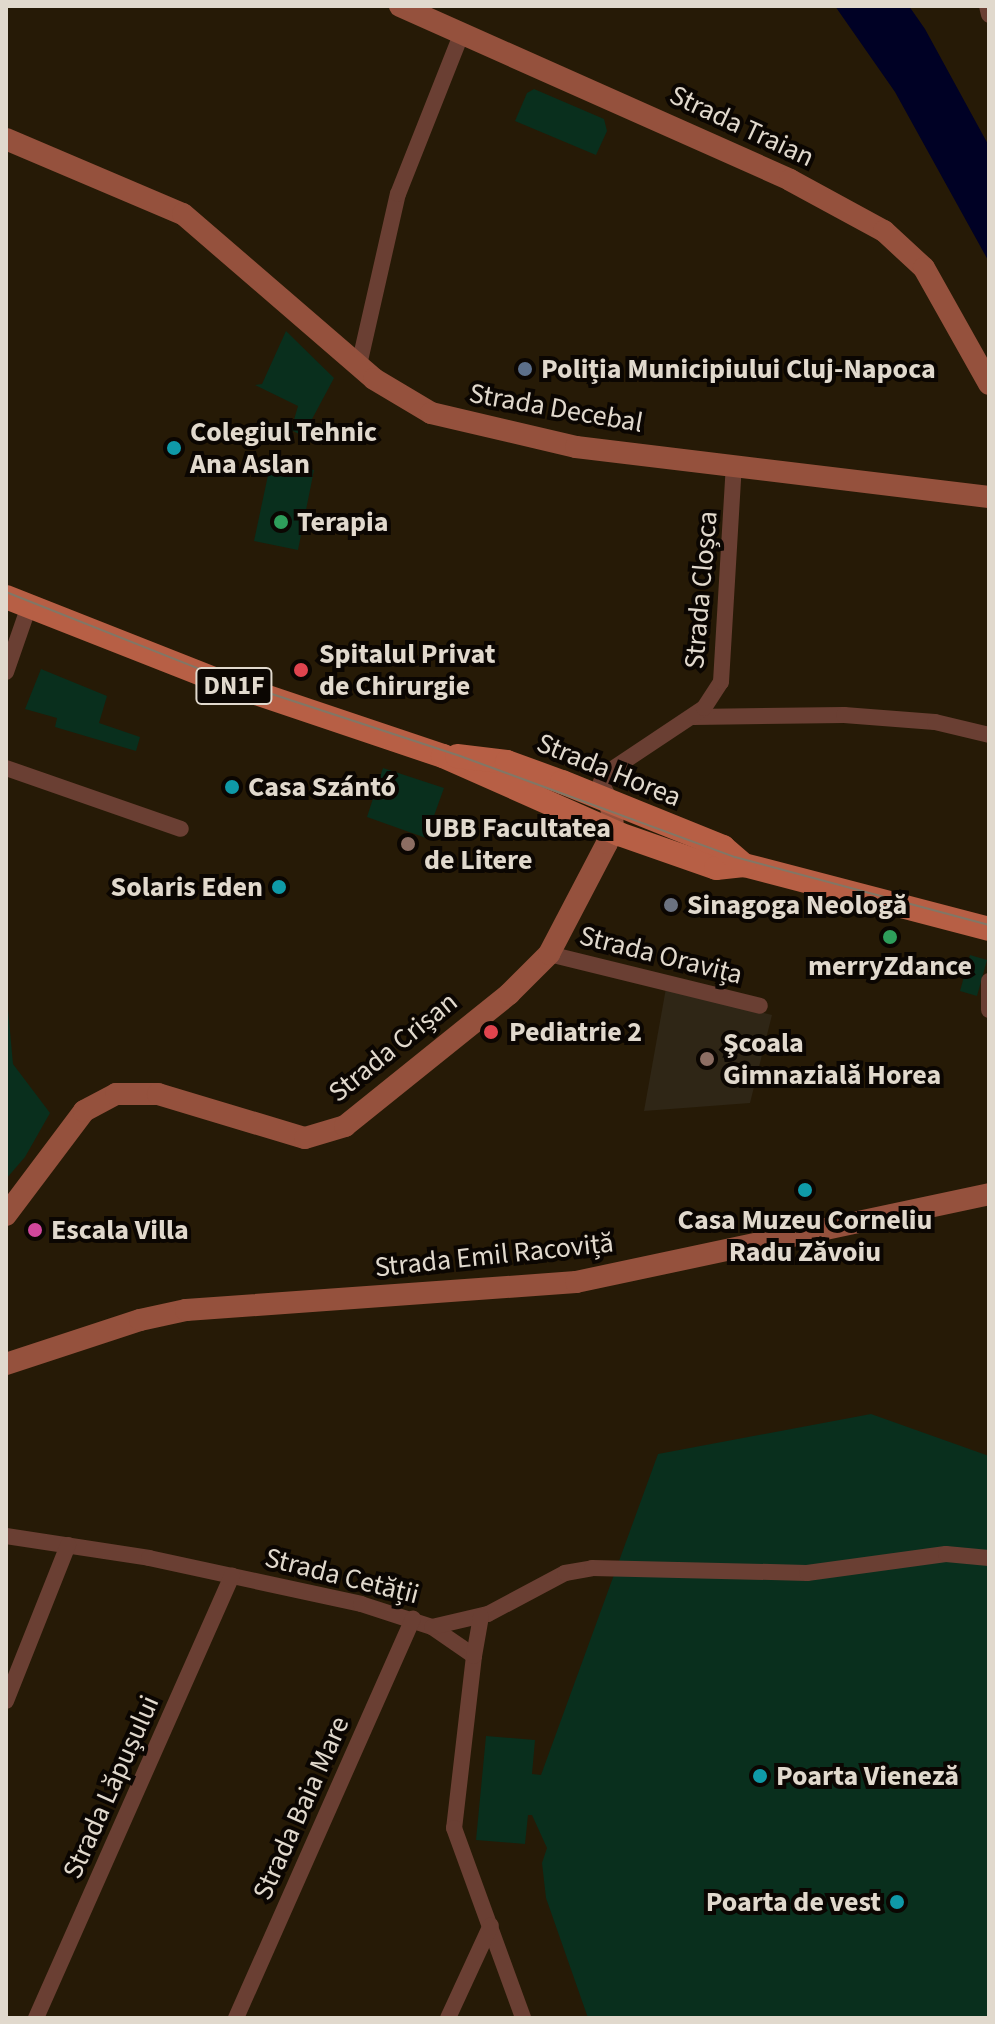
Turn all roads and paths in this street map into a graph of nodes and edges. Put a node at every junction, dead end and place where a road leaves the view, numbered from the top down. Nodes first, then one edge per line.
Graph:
1 (400, 6) edge
2 (987, 6) edge
3 (989, 15) edge
4 (462, 32) junction
5 (6, 139) edge
6 (359, 365) junction
7 (989, 384) edge
8 (734, 465) junction
9 (989, 497) edge
10 (6, 597) edge
11 (29, 606) junction
12 (6, 672) edge
13 (693, 717) junction
14 (989, 735) edge
15 (443, 756) junction
16 (6, 768) edge
17 (611, 802) junction
18 (181, 829) dead end
19 (612, 831) junction
20 (744, 865) junction
21 (989, 929) edge
22 (549, 954) junction
23 (989, 981) edge
24 (760, 1006) dead end
25 (989, 1010) edge
26 (989, 1194) edge
27 (6, 1215) edge
28 (6, 1364) edge
29 (6, 1536) edge
30 (68, 1545) junction
31 (989, 1558) edge
32 (232, 1575) junction
33 (481, 1617) junction
34 (413, 1618) junction
35 (432, 1627) junction
36 (474, 1656) junction
37 (6, 1701) edge
38 (491, 1925) junction
39 (36, 2018) edge
40 (236, 2018) edge
41 (448, 2018) edge
42 (523, 2018) edge

1 - 4 street, Strada Traian
2 - 3 street
4 - 6 street
4 - 7 street, Strada Traian
5 - 6 street, Strada Decebal
6 - 8 street, Strada Decebal
8 - 9 street, Strada Decebal
8 - 13 street, Strada Cloșca
10 - 11 main road, Strada Horea / DN1F
11 - 12 street
11 - 15 main road, Strada Horea / DN1F
13 - 14 street
13 - 17 street, Strada Cloșca
15 - 17 main road, Strada Horea / DN1F
15 - 19 main road, Strada Horea / DN1F
16 - 18 street
17 - 19 street, Strada Crișan
17 - 20 main road, Strada Horea / DN1F
19 - 20 main road, Strada Horea / DN1F
19 - 22 street, Strada Crișan
20 - 21 main road, Strada Horea / DN1F
22 - 24 street, Strada Oravița
22 - 27 street, Strada Crișan
23 - 25 street
26 - 28 street, Strada Emil Racoviță
29 - 30 street, Strada Cetății
30 - 32 street, Strada Cetății
30 - 37 street
31 - 33 street, Strada Cetății
32 - 34 street, Strada Cetății
32 - 39 street, Strada Lăpușului
33 - 35 street, Strada Cetății
33 - 36 street
34 - 35 street, Strada Cetății
34 - 40 street, Strada Baia Mare
35 - 36 street
36 - 38 street
38 - 41 street
38 - 42 street

